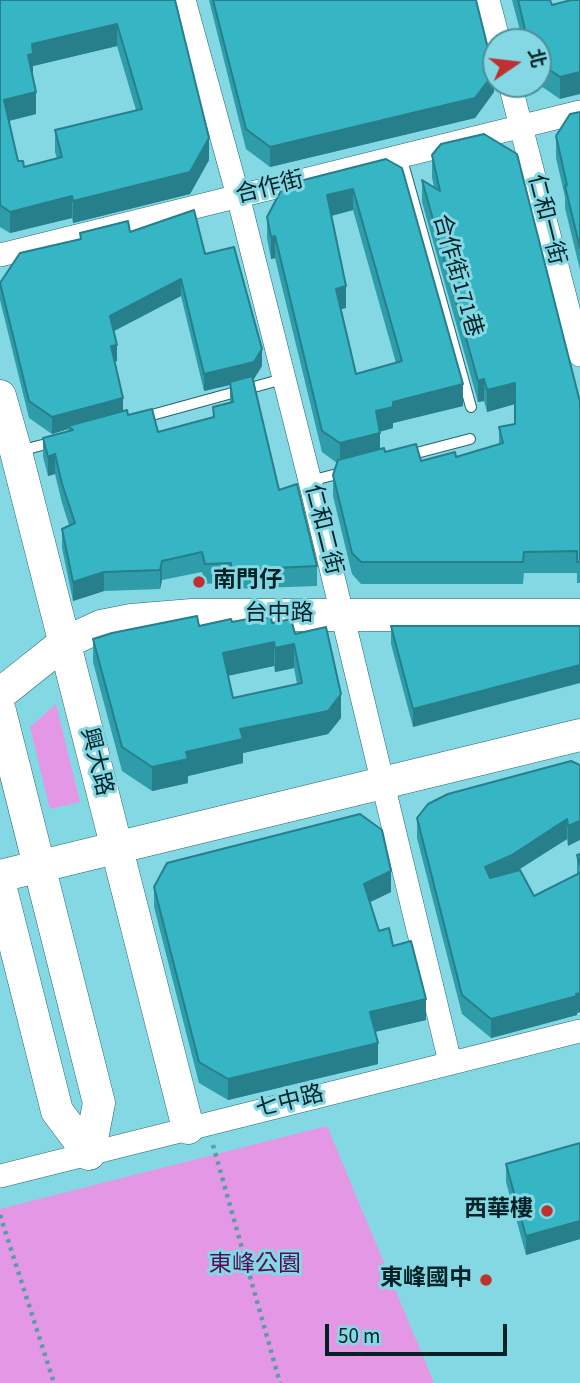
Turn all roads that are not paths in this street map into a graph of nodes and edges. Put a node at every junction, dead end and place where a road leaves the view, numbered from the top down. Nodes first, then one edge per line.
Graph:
1 (184, 0) edge
2 (488, 0) edge
3 (495, 28) edge
4 (514, 98) edge
5 (580, 112) edge
6 (521, 126) junction
7 (401, 156) junction
8 (238, 196) junction
9 (0, 255) edge
10 (580, 355) edge
11 (284, 379) junction
12 (0, 396) edge
13 (471, 407) dead end
14 (123, 423) edge
15 (70, 437) edge
16 (470, 439) dead end
17 (16, 452) junction
18 (390, 460) edge
19 (350, 471) edge
20 (310, 481) junction
21 (344, 615) junction
22 (580, 615) edge
23 (64, 643) junction
24 (0, 694) edge
25 (0, 710) edge
26 (580, 735) edge
27 (384, 782) junction
28 (116, 848) junction
29 (40, 866) junction
30 (0, 876) edge
31 (0, 886) edge
32 (580, 1031) edge
33 (450, 1062) junction
34 (197, 1126) junction
35 (89, 1154) junction
36 (0, 1176) edge

1 - 8 street, 仁和二街
2 - 3 street
4 - 6 street, 仁和一街
5 - 6 street, 合作街
6 - 7 street, 合作街
6 - 10 street, 仁和一街
7 - 8 street, 合作街
7 - 13 lane, 合作街171巷
8 - 9 street, 合作街
8 - 11 street, 仁和二街
11 - 14 lane
11 - 20 street, 仁和二街
12 - 17 street, 興大路
15 - 17 lane
16 - 18 lane
17 - 23 street, 興大路
19 - 20 lane
20 - 21 street, 仁和二街
21 - 22 street, 台中路
21 - 23 street, 台中路
21 - 27 street, 仁和二街
23 - 24 street, 台中路
23 - 28 street, 興大路
25 - 29 street
26 - 27 street
27 - 28 street
27 - 33 street, 仁和二街
28 - 29 street
28 - 34 street, 興大路
29 - 30 street
29 - 35 street
31 - 35 street
32 - 33 street, 七中路
33 - 34 street, 七中路
34 - 35 street, 七中路
35 - 36 street, 七中路

